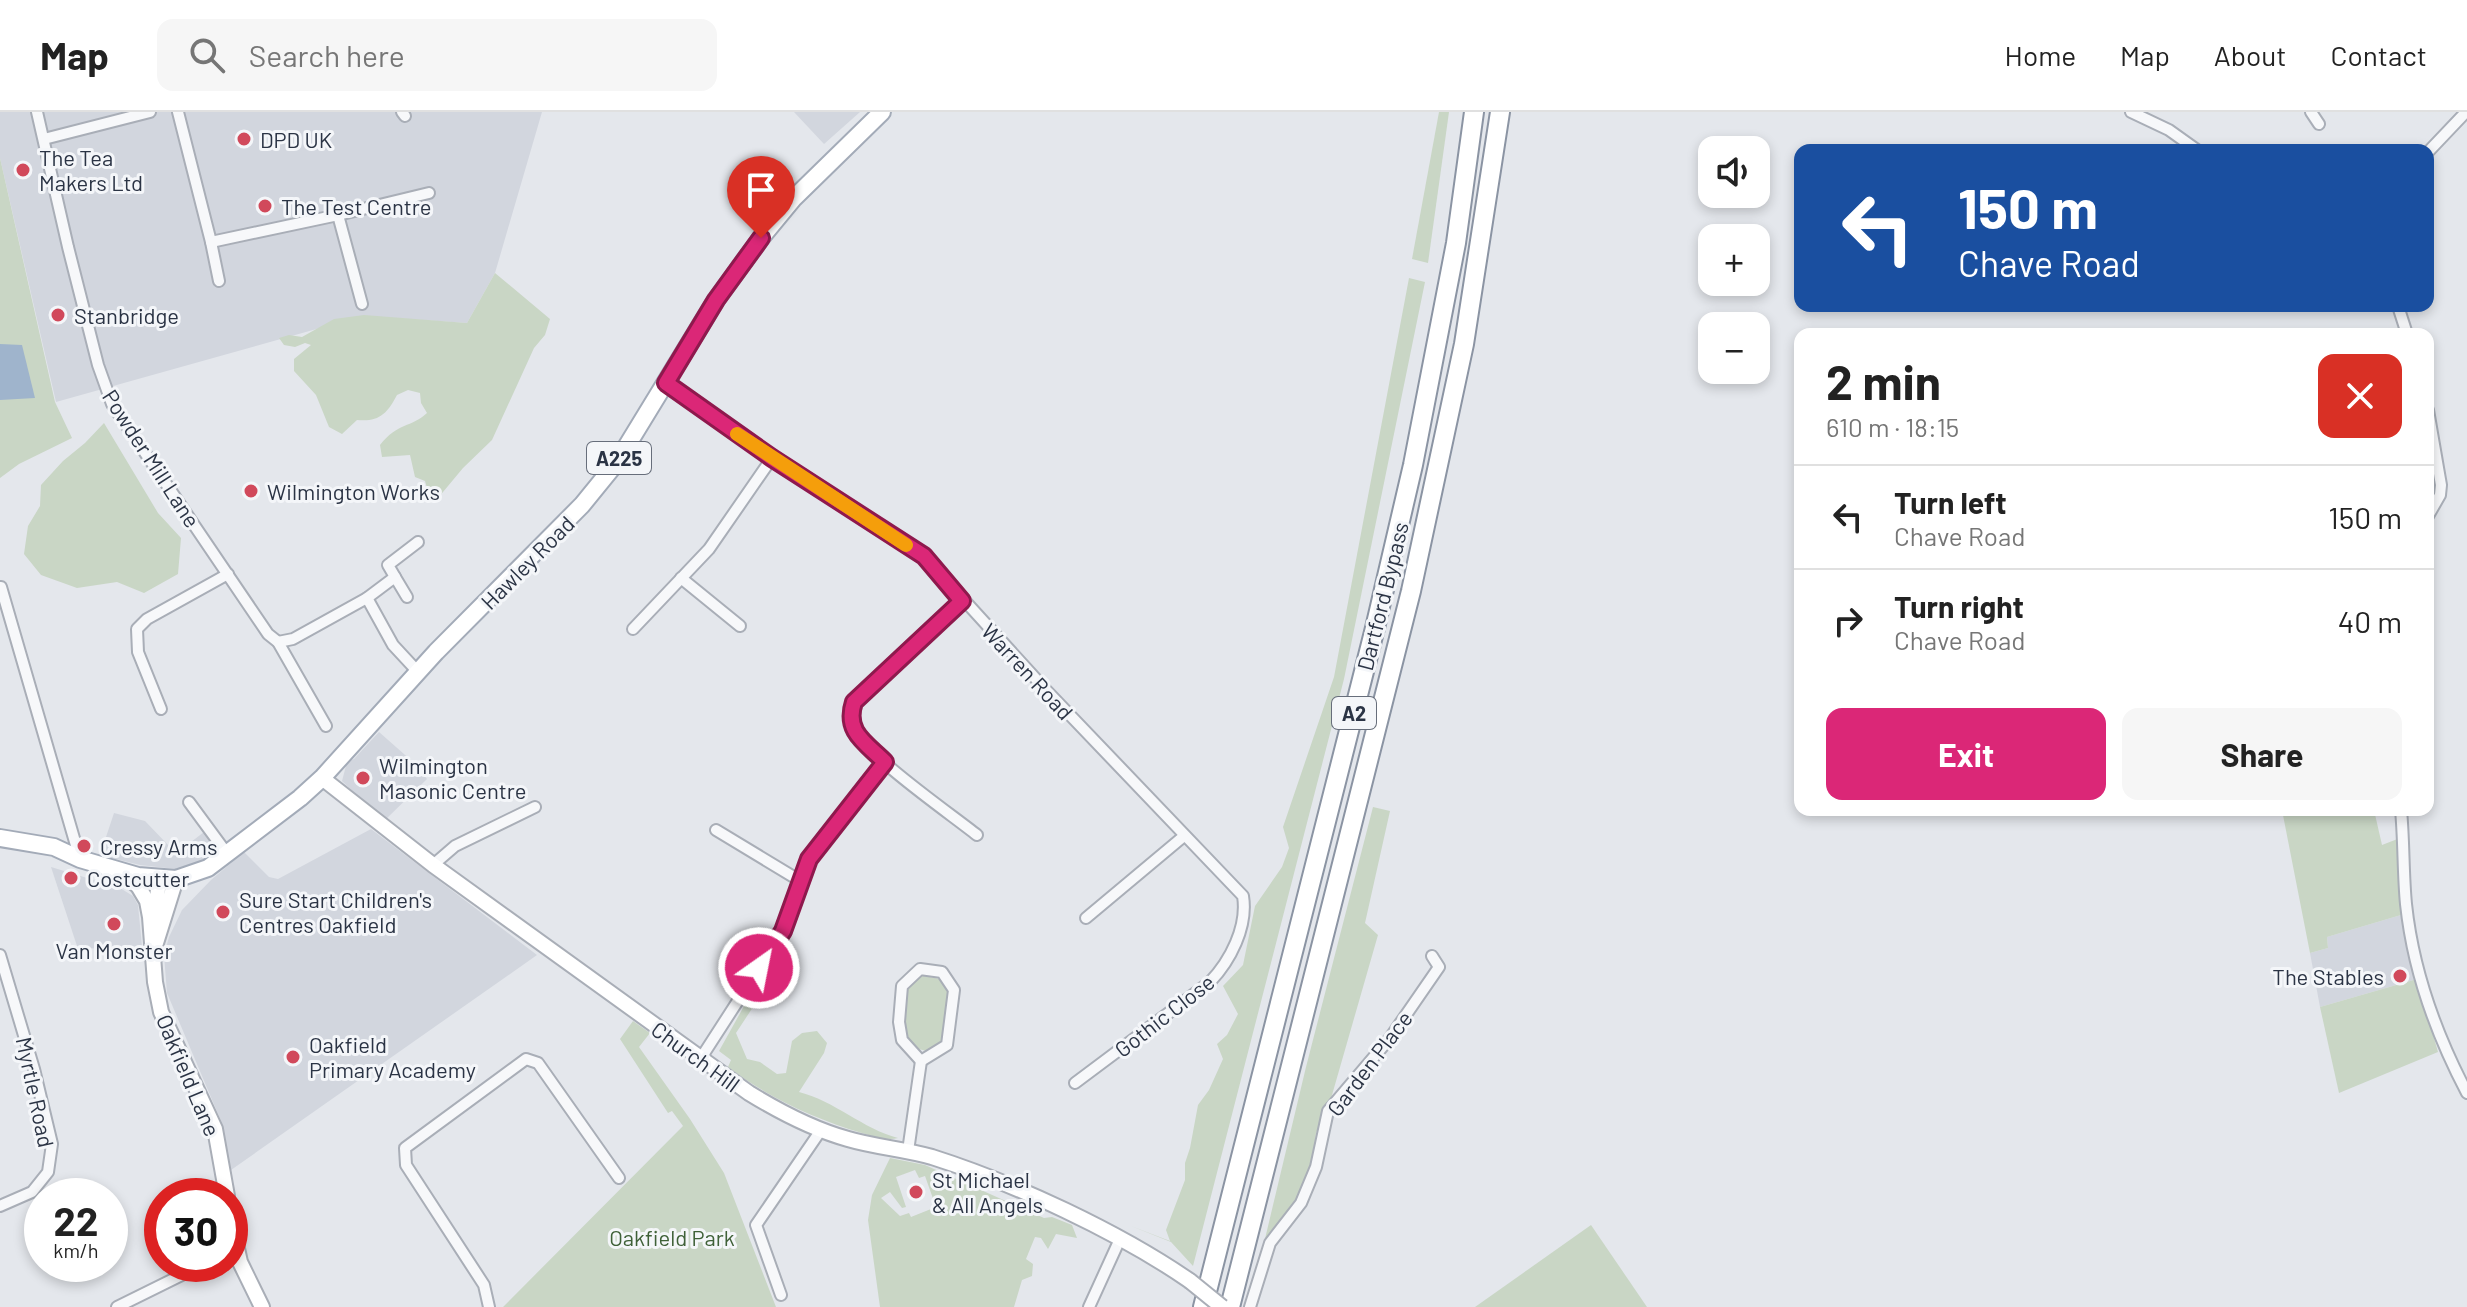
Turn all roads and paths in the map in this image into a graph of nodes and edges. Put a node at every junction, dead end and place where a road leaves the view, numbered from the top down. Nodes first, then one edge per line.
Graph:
1 (37, 112) edge
2 (150, 112) edge
3 (178, 112) edge
4 (882, 112) edge
5 (1474, 112) edge
6 (1500, 112) edge
7 (2131, 112) edge
8 (2311, 112) edge
9 (2466, 112) edge
10 (110, 116) edge
11 (2319, 124) dead end
12 (44, 139) junction
13 (2189, 144) edge
14 (2434, 146) edge
15 (429, 193) dead end
16 (338, 215) junction
17 (211, 242) junction
18 (219, 281) dead end
19 (362, 304) dead end
20 (666, 383) junction
21 (2434, 445) edge
22 (772, 458) junction
23 (2434, 506) edge
24 (418, 542) dead end
25 (228, 574) junction
26 (395, 577) junction
27 (681, 578) junction
28 (1, 587) edge
29 (407, 597) dead end
30 (367, 598) junction
31 (962, 601) junction
32 (740, 626) dead end
33 (633, 629) dead end
34 (278, 642) junction
35 (419, 673) junction
36 (161, 709) dead end
37 (326, 726) dead end
38 (885, 762) junction
39 (322, 778) junction
40 (189, 802) dead end
41 (535, 807) dead end
42 (2401, 816) edge
43 (716, 830) dead end
44 (977, 835) dead end
45 (1184, 836) junction
46 (0, 838) edge
47 (228, 855) junction
48 (80, 859) junction
49 (433, 865) junction
50 (121, 872) junction
51 (159, 879) junction
52 (176, 879) junction
53 (802, 882) junction
54 (1238, 891) joint
55 (1086, 918) dead end
56 (153, 954) junction
57 (0, 955) edge
58 (1432, 956) dead end
59 (701, 1058) junction
60 (921, 1061) junction
61 (1075, 1083) dead end
62 (2467, 1093) edge
63 (821, 1130) junction
64 (908, 1151) junction
65 (224, 1178) edge
66 (619, 1178) dead end
67 (0, 1206) edge
68 (1120, 1239) junction
69 (248, 1279) edge
70 (168, 1282) edge
71 (781, 1295) dead end
72 (117, 1307) edge
73 (262, 1307) edge
74 (489, 1307) edge
75 (1089, 1307) edge
76 (1203, 1307) edge
77 (1222, 1307) edge
78 (1230, 1307) edge
79 (1250, 1307) edge

1 - 12 street, Powder Mill Lane
2 - 10 street
3 - 17 street
4 - 20 main road, Hawley Road / A225
5 - 76 highway, Dartford Bypass / A2
6 - 78 highway, Dartford Bypass / A2
7 - 13 street
8 - 11 street
9 - 14 street
10 - 12 street
12 - 25 street, Powder Mill Lane
15 - 16 street
16 - 17 street
16 - 19 street
17 - 18 street
20 - 22 street, Warren Road
20 - 35 main road, Hawley Road / A225
21 - 23 street
22 - 27 street
22 - 31 street, Warren Road
24 - 26 street
25 - 34 street, Powder Mill Lane
25 - 36 street
26 - 29 street
26 - 30 street
27 - 32 street
27 - 33 street
28 - 48 street
30 - 34 street
30 - 35 street
31 - 38 street
31 - 45 street, Warren Road
34 - 37 street, Powder Mill Lane
35 - 39 main road, Hawley Road / A225
38 - 44 street
38 - 53 street
39 - 47 main road, Hawley Road / A225
39 - 49 main road, Church Hill
40 - 47 street
41 - 49 street
42 - 62 street
43 - 53 street
45 - 54 street, Warren Road
45 - 55 street
46 - 48 main road, A225
47 - 52 main road, Hawley Road / A225
48 - 50 main road, Hawley Road / A225
49 - 59 main road, Church Hill
50 - 51 main road, Hawley Road / A225
50 - 56 main road, Oakfield Lane
51 - 52 main road, Hawley Road / A225
51 - 56 main road, Oakfield Lane
52 - 56 main road, Oakfield Lane
53 - 59 street
54 - 61 street, Gothic Close
56 - 65 main road, Oakfield Lane
57 - 67 street, Myrtle Road
58 - 79 street, Garden Place
59 - 63 main road, Church Hill
60 - 60 street
60 - 64 street
63 - 64 main road, Church Hill
63 - 71 street
64 - 68 main road, Church Hill
66 - 74 street
68 - 75 street
68 - 77 main road, Church Hill, bridge
69 - 73 main road
70 - 72 street

